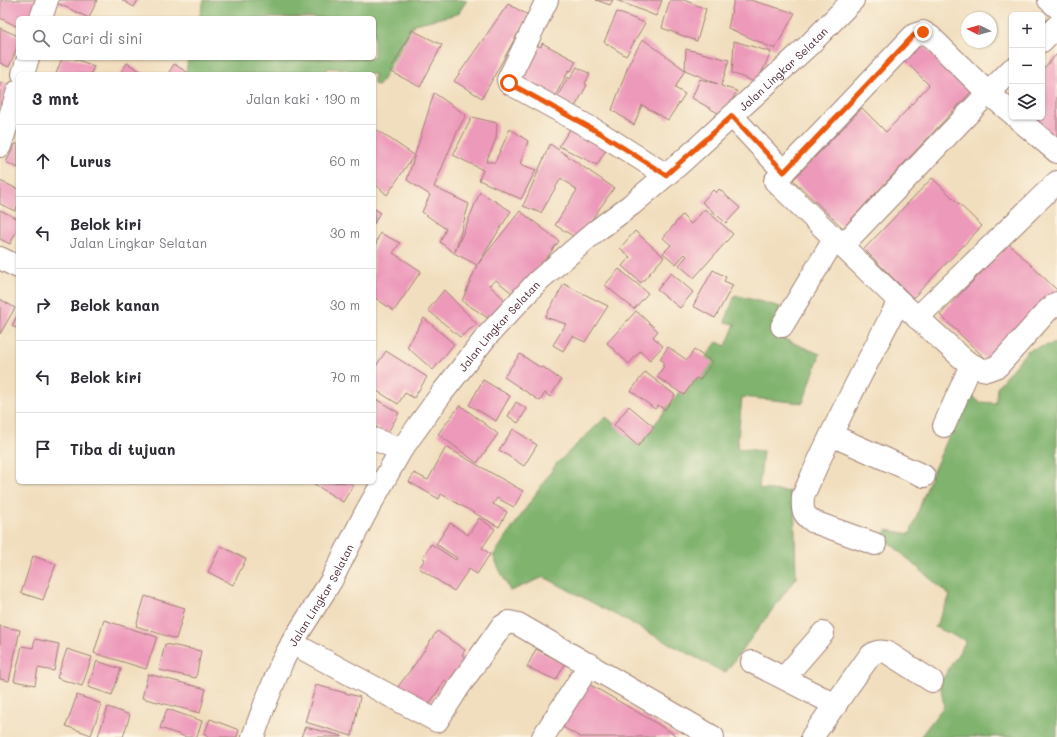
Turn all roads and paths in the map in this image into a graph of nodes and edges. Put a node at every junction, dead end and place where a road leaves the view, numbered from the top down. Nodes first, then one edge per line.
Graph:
1 (48, 0) edge
2 (547, 0) edge
3 (853, 0) edge
4 (1049, 0) edge
5 (1057, 7) edge
6 (42, 16) edge
7 (1057, 26) edge
8 (1045, 38) edge
9 (27, 60) edge
10 (24, 72) edge
11 (1009, 72) edge
12 (988, 93) junction
13 (16, 97) edge
14 (1009, 110) edge
15 (732, 116) junction
16 (1020, 120) edge
17 (0, 146) edge
18 (1057, 152) edge
19 (784, 172) junction
20 (666, 175) junction
21 (1057, 182) edge
22 (838, 242) junction
23 (0, 258) edge
24 (16, 266) edge
25 (899, 301) junction
26 (1057, 303) edge
27 (917, 318) junction
28 (782, 326) dead end
29 (971, 364) junction
30 (944, 426) dead end
31 (831, 435) junction
32 (376, 440) edge
33 (400, 450) junction
34 (924, 476) dead end
35 (875, 544) dead end
36 (823, 633) dead end
37 (292, 643) junction
38 (752, 662) dead end
39 (590, 664) junction
40 (784, 678) junction
41 (932, 681) dead end
42 (836, 705) junction
43 (433, 729) edge
44 (546, 736) edge
45 (253, 737) edge
46 (713, 737) edge
47 (812, 737) edge

1 - 6 street
2 - 20 street
3 - 15 street, Jalan Lingkar Selatan
4 - 5 street
7 - 8 street
9 - 10 street
11 - 12 street
12 - 14 street
12 - 19 street
12 - 22 street
13 - 17 street
15 - 19 street
15 - 20 street, Jalan Lingkar Selatan
16 - 18 street
19 - 22 street
20 - 33 street, Jalan Lingkar Selatan
21 - 27 street
22 - 25 street
22 - 28 street
23 - 24 street
25 - 27 street
25 - 31 street
26 - 29 street
27 - 29 street
29 - 30 street
31 - 34 street
31 - 35 street
32 - 33 street
33 - 37 street, Jalan Lingkar Selatan
36 - 40 street
37 - 43 street
37 - 45 street, Jalan Lingkar Selatan
38 - 40 street
39 - 43 street
39 - 44 street
39 - 46 street
40 - 42 street
41 - 42 street
42 - 47 street

